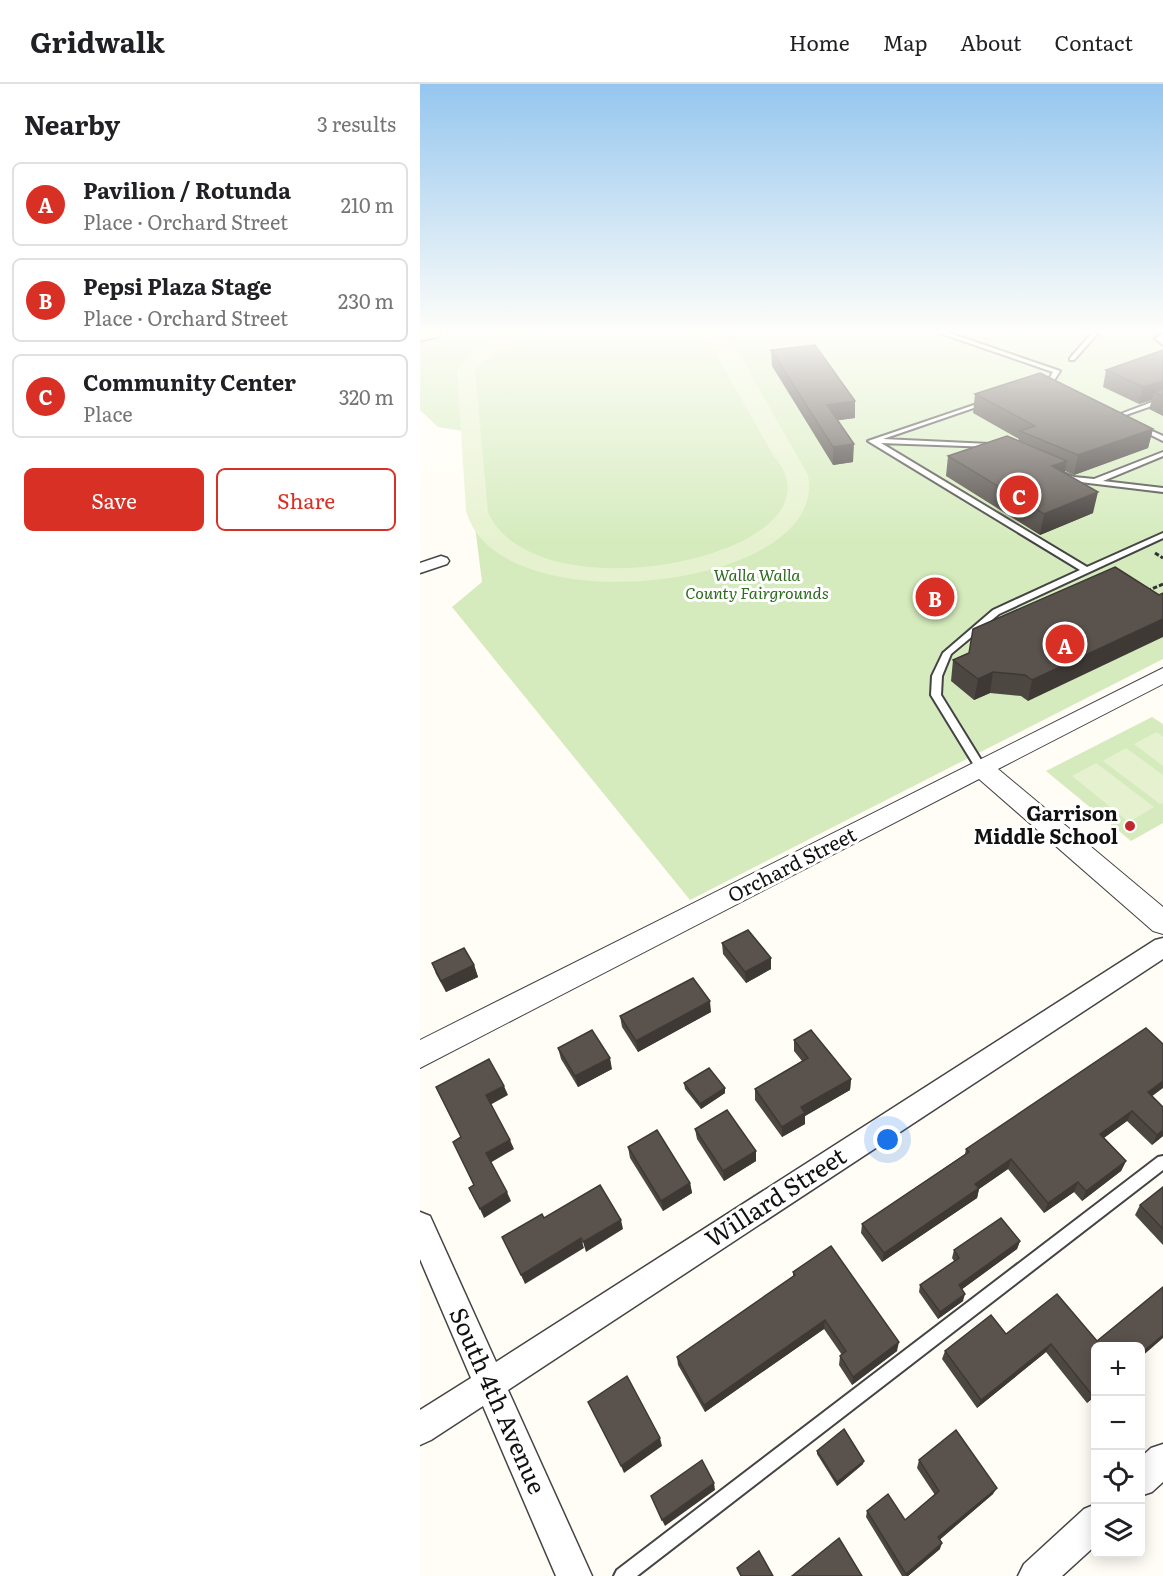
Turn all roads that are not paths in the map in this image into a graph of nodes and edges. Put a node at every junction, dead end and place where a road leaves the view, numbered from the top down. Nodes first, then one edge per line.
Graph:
1 (983, 403) edge
2 (1156, 403) edge
3 (1108, 411) edge
4 (1118, 416) junction
5 (1127, 420) edge
6 (1136, 425) edge
7 (1163, 439) edge
8 (871, 441) junction
9 (994, 446) edge
10 (1163, 454) edge
11 (1053, 471) edge
12 (1094, 482) junction
13 (1163, 490) edge
14 (1163, 535) edge
15 (441, 561) dead end
16 (420, 568) edge
17 (1086, 570) junction
18 (1163, 675) edge
19 (981, 768) junction
20 (1163, 923) edge
21 (1163, 947) edge
22 (420, 1055) edge
23 (1163, 1162) edge
24 (420, 1226) edge
25 (490, 1384) junction
26 (420, 1429) edge
27 (1163, 1460) edge
28 (1145, 1476) edge
29 (1091, 1525) edge
30 (574, 1576) edge
31 (623, 1576) edge
32 (1036, 1576) edge

1 - 8 lane
2 - 4 lane
3 - 4 lane
4 - 5 lane
6 - 7 lane
8 - 9 lane
8 - 17 lane
10 - 12 lane
11 - 12 lane
12 - 13 lane
14 - 17 lane
15 - 16 street
17 - 19 lane
18 - 19 street, Orchard Street
19 - 20 street
19 - 22 street, Orchard Street
21 - 25 street, Willard Street
23 - 31 lane
24 - 25 street, South 4th Avenue
25 - 26 street, Willard Street
25 - 30 street, South 4th Avenue
27 - 28 street
29 - 32 street

